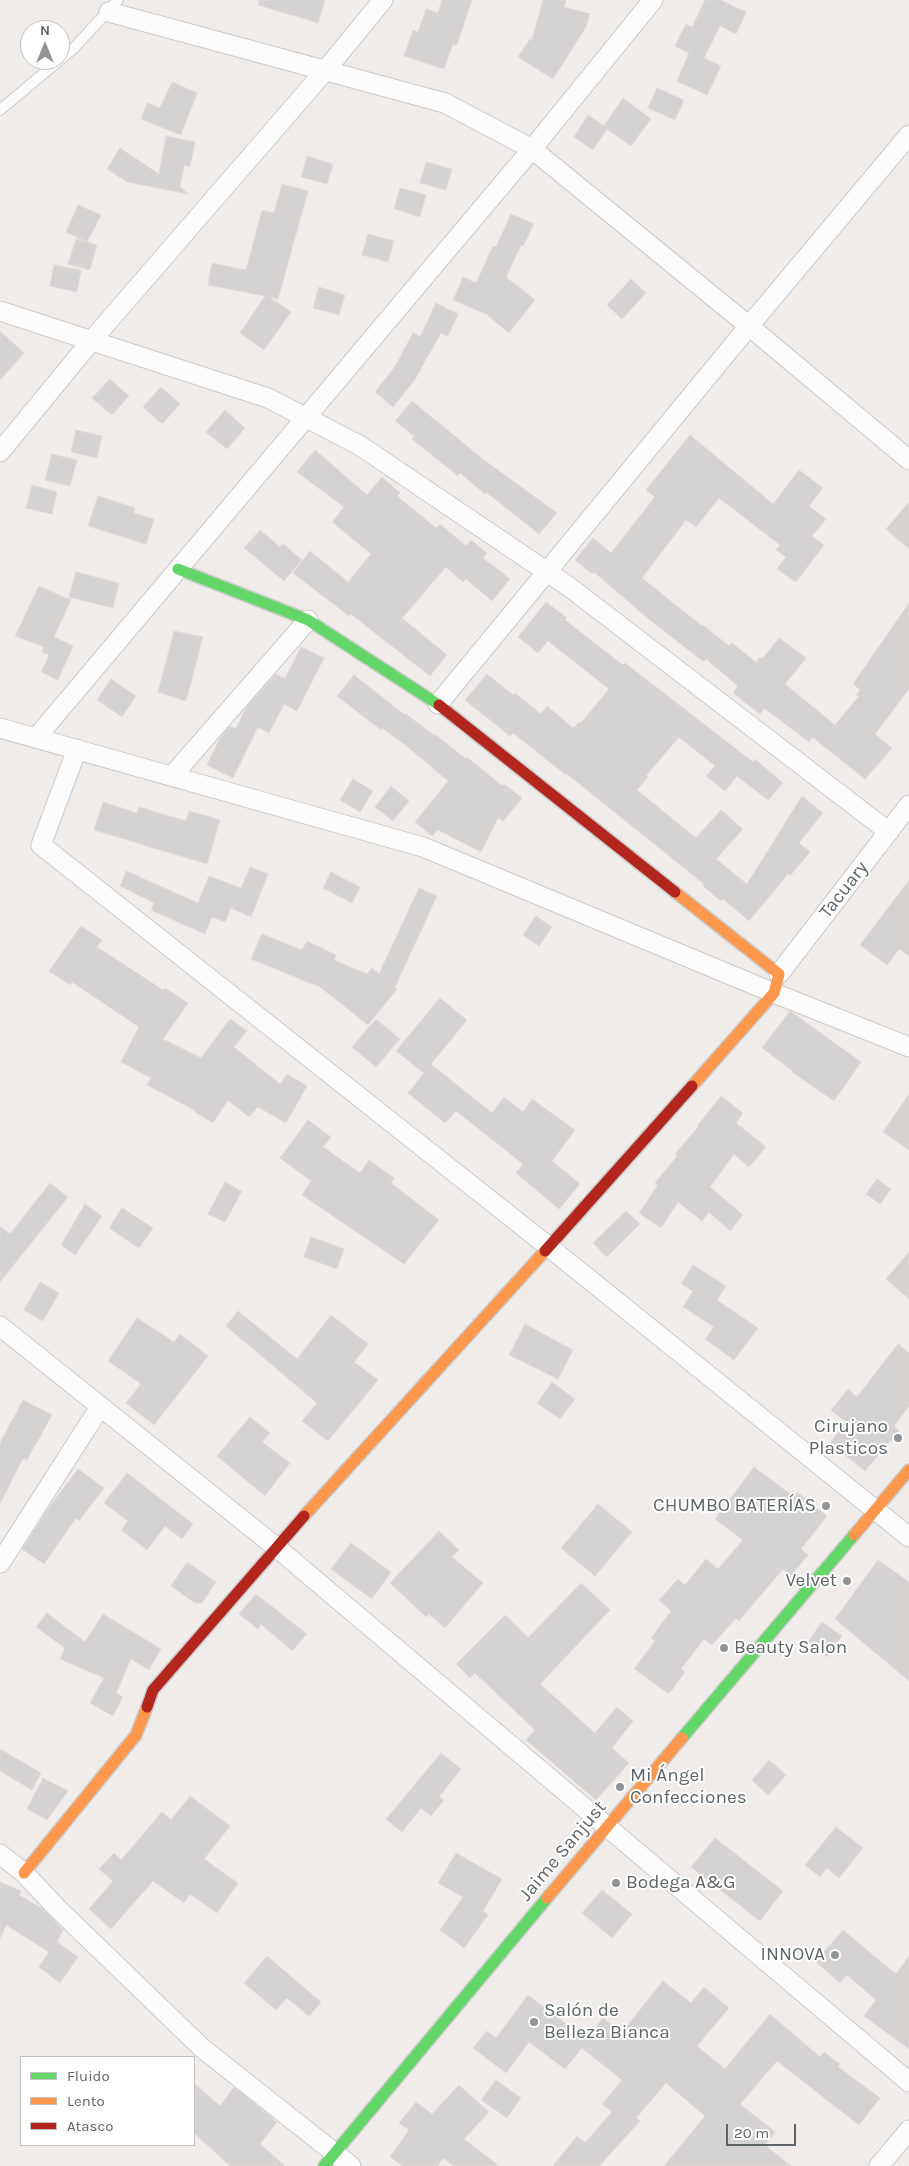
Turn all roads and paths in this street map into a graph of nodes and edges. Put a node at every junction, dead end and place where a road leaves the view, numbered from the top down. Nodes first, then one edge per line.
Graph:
1 (383, 0) edge
2 (653, 0) edge
3 (113, 6) edge
4 (324, 72) junction
5 (0, 110) edge
6 (909, 135) edge
7 (532, 149) junction
8 (0, 312) edge
9 (749, 326) junction
10 (92, 340) junction
11 (306, 418) junction
12 (0, 452) edge
13 (909, 460) edge
14 (178, 569) junction
15 (548, 572) junction
16 (308, 620) junction
17 (438, 704) junction
18 (0, 728) edge
19 (36, 738) junction
20 (77, 749) junction
21 (172, 776) junction
22 (909, 805) edge
23 (889, 832) junction
24 (779, 974) junction
25 (774, 993) junction
26 (909, 1047) edge
27 (549, 1247) junction
28 (0, 1326) edge
29 (100, 1407) junction
30 (909, 1470) edge
31 (876, 1509) junction
32 (909, 1537) edge
33 (276, 1547) junction
34 (0, 1563) edge
35 (607, 1826) junction
36 (0, 1854) edge
37 (24, 1873) junction
38 (909, 2082) edge
39 (909, 2130) edge
40 (329, 2159) edge
41 (351, 2166) edge
42 (879, 2166) edge

1 - 4 street
2 - 7 street
3 - 4 street
3 - 5 lane
4 - 7 street
4 - 10 street
6 - 9 street
7 - 9 street
7 - 11 street
8 - 10 street
9 - 13 street
9 - 15 street
10 - 11 street
10 - 12 street
11 - 14 street
11 - 15 street
14 - 16 street
14 - 19 street
15 - 17 street
15 - 23 street
16 - 17 street
16 - 21 street
17 - 24 street
18 - 19 street
19 - 20 street
20 - 21 street
20 - 27 street
21 - 25 street
22 - 23 street, Tacuary
23 - 24 street, Tacuary
24 - 25 street
25 - 26 street
25 - 27 street
27 - 31 street
27 - 33 street
28 - 29 street
29 - 33 street
29 - 34 street
30 - 31 street, Jaime Sanjust
31 - 32 street
31 - 35 street, Jaime Sanjust
33 - 35 street
33 - 37 street
35 - 38 street
35 - 40 street, Jaime Sanjust
36 - 37 street
37 - 40 street
39 - 42 street
40 - 41 street

